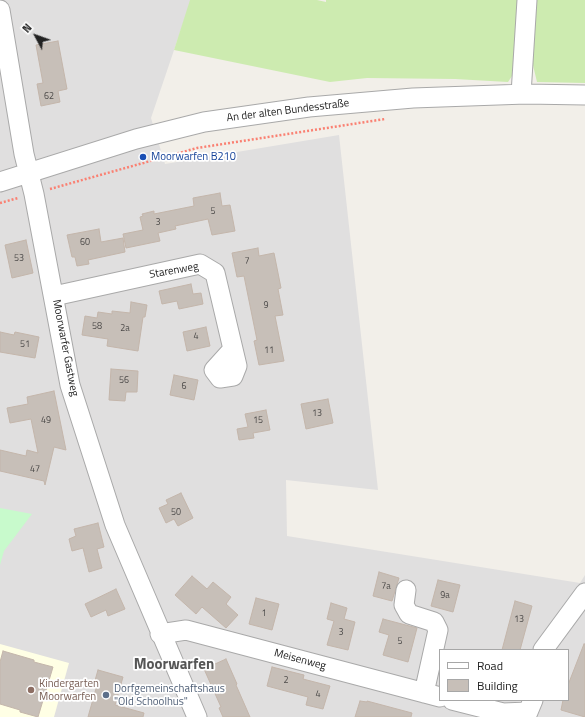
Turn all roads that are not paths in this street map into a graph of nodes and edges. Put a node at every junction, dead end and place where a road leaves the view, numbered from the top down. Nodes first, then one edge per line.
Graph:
1 (528, 0) edge
2 (0, 14) edge
3 (521, 94) junction
4 (585, 95) edge
5 (29, 172) junction
6 (0, 182) edge
7 (54, 296) junction
8 (233, 349) dead end
9 (406, 590) dead end
10 (585, 593) edge
11 (160, 634) junction
12 (544, 649) edge
13 (432, 695) edge
14 (456, 701) edge
15 (533, 701) edge
16 (197, 717) edge

1 - 3 street
2 - 5 street, Moorwarfer Gastweg
3 - 4 street, An der alten Bundesstraße
3 - 5 street, An der alten Bundesstraße
5 - 6 street, An der alten Bundesstraße
5 - 7 street, Moorwarfer Gastweg
7 - 8 street, Starenweg
7 - 11 street, Moorwarfer Gastweg
9 - 13 street
10 - 12 street
11 - 13 street, Meisenweg
11 - 16 street, Moorwarfer Gastweg
14 - 15 street

